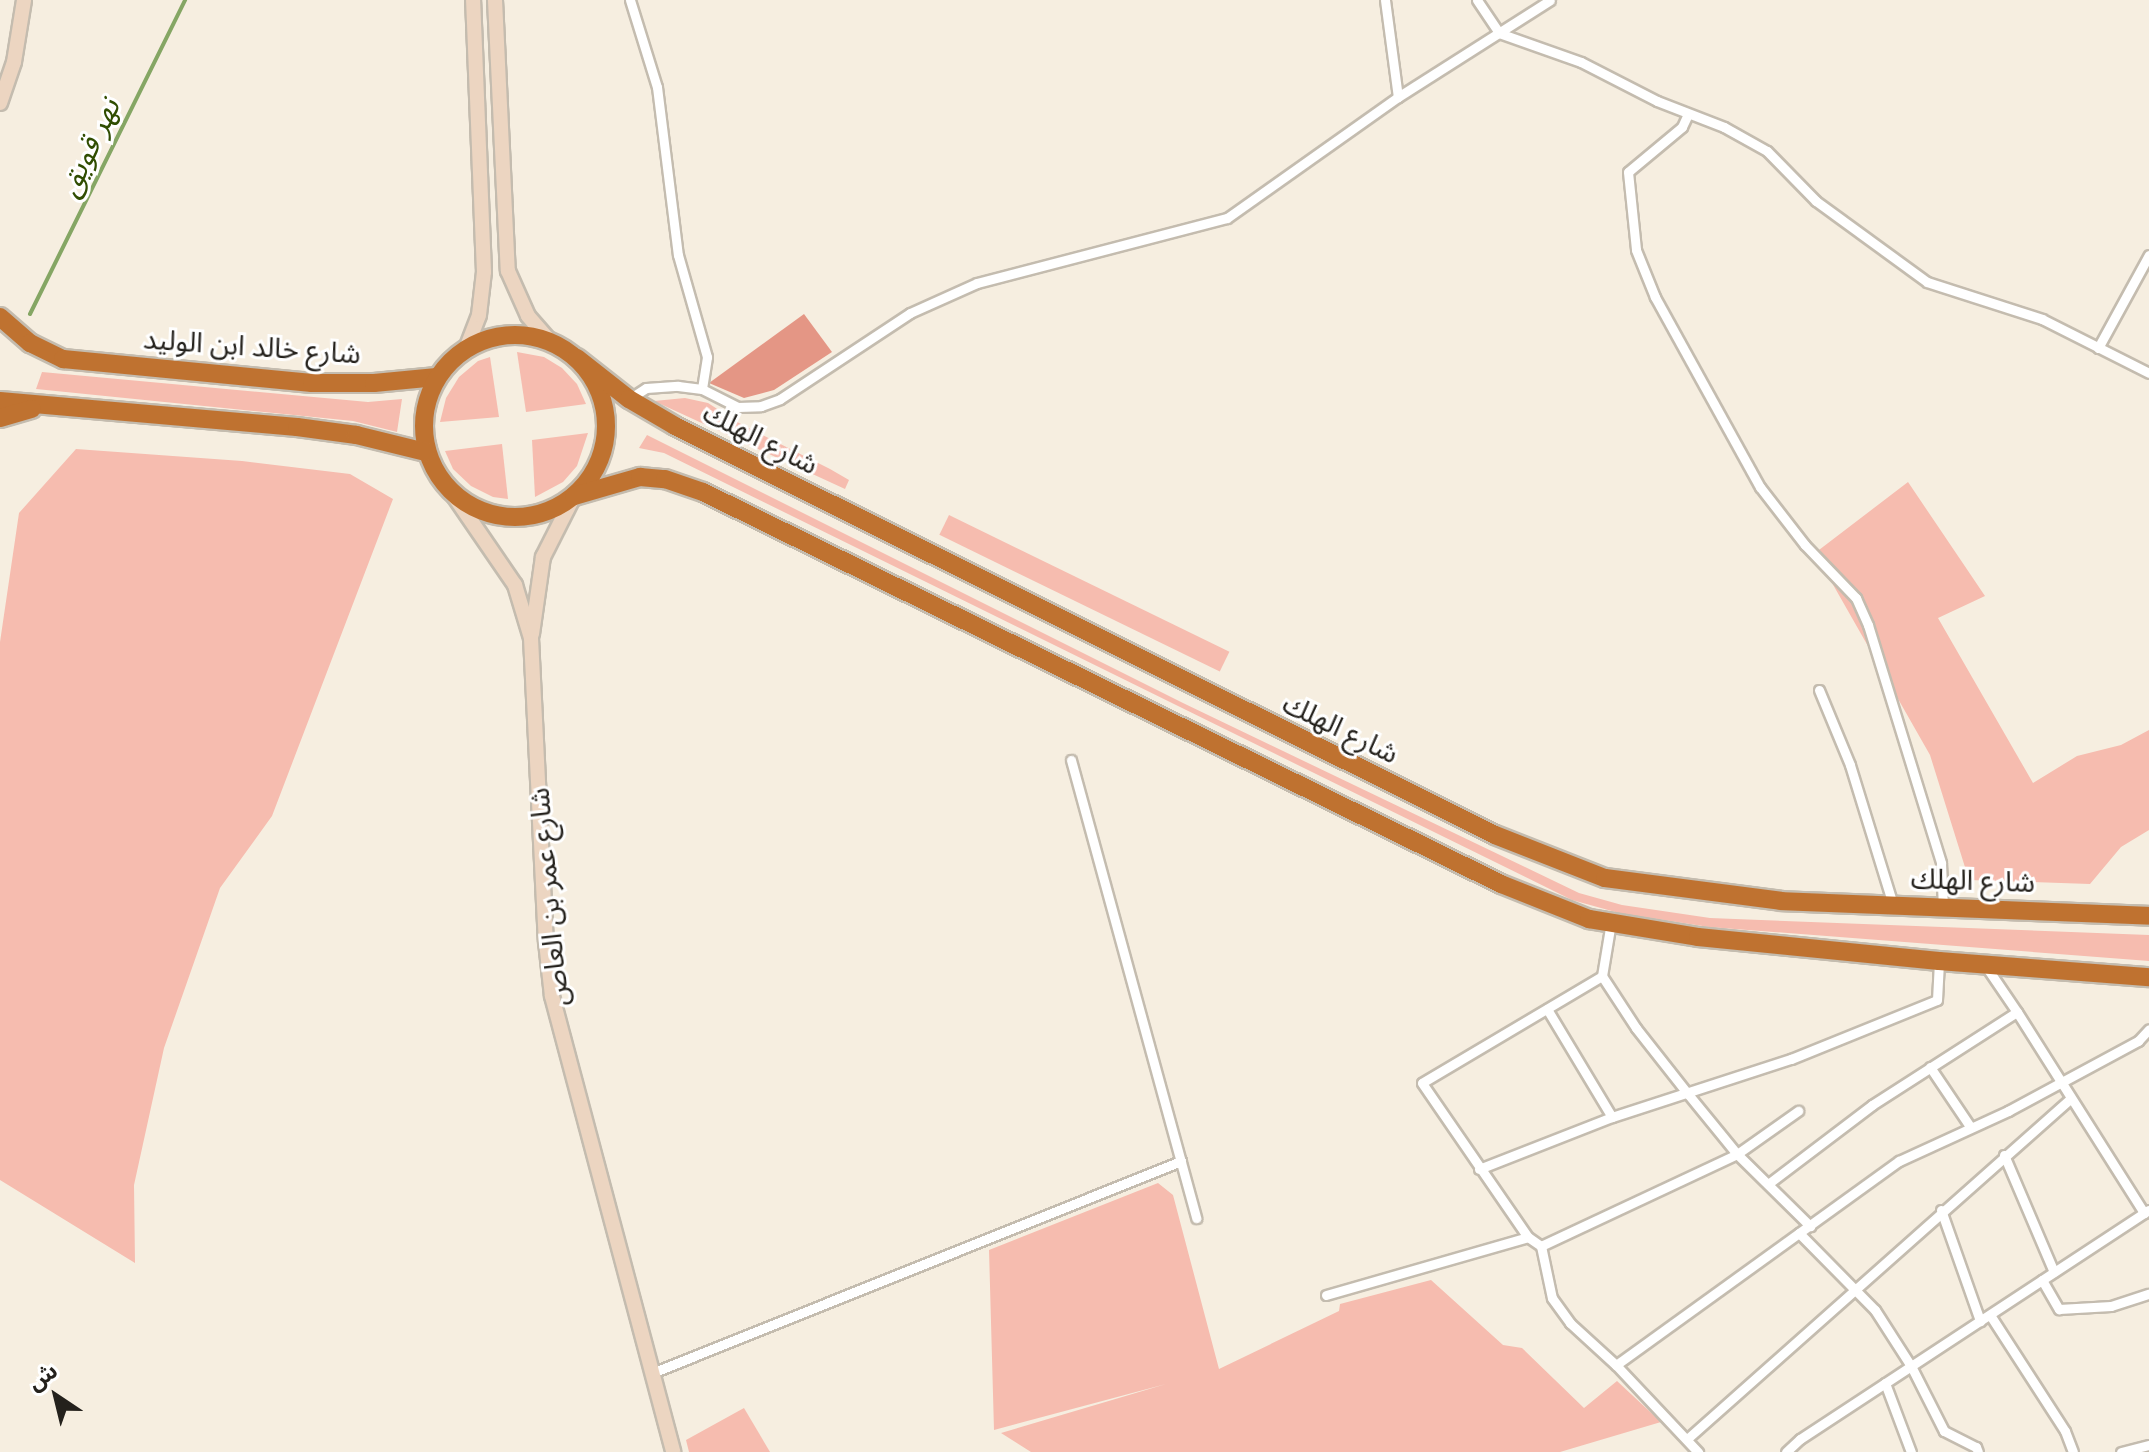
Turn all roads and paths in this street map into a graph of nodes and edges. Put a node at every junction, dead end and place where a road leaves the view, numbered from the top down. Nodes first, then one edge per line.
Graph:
1 (24, 0) edge
2 (473, 0) edge
3 (495, 0) edge
4 (630, 0) edge
5 (1385, 0) edge
6 (1477, 0) edge
7 (1550, 0) edge
8 (1499, 33) junction
9 (1398, 97) junction
10 (0, 103) edge
11 (1688, 114) junction
12 (2149, 255) edge
13 (0, 317) edge
14 (550, 341) junction
15 (2098, 348) junction
16 (466, 349) junction
17 (577, 358) junction
18 (2149, 373) edge
19 (437, 377) junction
20 (702, 389) junction
21 (629, 399) junction
22 (0, 401) edge
23 (56, 407) junction
24 (0, 418) edge
25 (426, 452) junction
26 (452, 493) junction
27 (574, 496) junction
28 (531, 638) junction
29 (1819, 690) dead end
30 (1071, 760) dead end
31 (1893, 905) junction
32 (1943, 907) junction
33 (2149, 916) edge
34 (1611, 922) junction
35 (1939, 961) junction
36 (1985, 965) junction
37 (1602, 976) junction
38 (2149, 977) edge
39 (1547, 1009) junction
40 (2017, 1012) junction
41 (2149, 1029) edge
42 (1930, 1067) junction
43 (2058, 1081) junction
44 (1688, 1094) junction
45 (2070, 1099) junction
46 (1798, 1111) dead end
47 (1612, 1117) junction
48 (1971, 1128) junction
49 (1737, 1154) junction
50 (2004, 1155) junction
51 (1181, 1161) junction
52 (1479, 1169) junction
53 (1768, 1184) junction
54 (1941, 1210) junction
55 (2146, 1212) edge
56 (1196, 1218) dead end
57 (1810, 1226) junction
58 (1799, 1233) junction
59 (1528, 1237) junction
60 (1541, 1246) junction
61 (2054, 1272) junction
62 (2042, 1280) junction
63 (1855, 1287) junction
64 (2149, 1294) edge
65 (1326, 1295) dead end
66 (1990, 1315) junction
67 (1980, 1321) junction
68 (1616, 1365) junction
69 (1911, 1366) junction
70 (652, 1373) junction
71 (1885, 1383) junction
72 (1687, 1439) junction
73 (2149, 1445) edge
74 (673, 1452) edge
75 (1698, 1452) edge
76 (1786, 1452) edge
77 (1911, 1452) edge
78 (1978, 1452) edge
79 (2073, 1452) edge
80 (2121, 1452) edge

1 - 10 street
2 - 16 street
3 - 14 street
4 - 20 street
5 - 9 street
6 - 8 street
7 - 8 street
8 - 9 street
8 - 11 street
9 - 20 street
11 - 15 street
11 - 32 street
12 - 15 street
13 - 19 highway, شارع خالد ابن الوليد
14 - 16 highway
14 - 17 highway
15 - 18 street
16 - 19 highway
17 - 21 highway, شارع الهلك
17 - 27 highway
19 - 25 highway
20 - 21 street
21 - 31 highway, شارع الهلك
22 - 23 highway
23 - 24 highway
23 - 25 highway
25 - 26 highway
26 - 27 highway
26 - 28 street, شارع عمر بن العاص
27 - 28 street
27 - 34 highway
28 - 70 street, شارع عمر بن العاص
29 - 31 street
30 - 51 street
31 - 32 highway, شارع الهلك
32 - 33 highway, شارع الهلك
34 - 35 highway
34 - 37 street
35 - 36 highway
35 - 44 street
36 - 38 highway
36 - 40 street
37 - 39 street
37 - 44 street
39 - 47 street
39 - 52 street
40 - 42 street
40 - 43 street
41 - 43 street
42 - 48 street
42 - 53 street
43 - 45 street
43 - 48 street
44 - 47 street
44 - 49 street
45 - 50 street
45 - 55 street
46 - 49 street
47 - 52 street
48 - 57 street
49 - 53 street
49 - 60 street
50 - 54 street
50 - 61 street
51 - 56 street
51 - 70 street
52 - 59 street
53 - 57 street
54 - 63 street
54 - 67 street
55 - 61 street
57 - 58 street
58 - 63 street
58 - 68 street
59 - 60 street
59 - 65 street
60 - 68 street
61 - 62 street
62 - 64 street
62 - 66 street
63 - 69 street
63 - 72 street
66 - 67 street
66 - 79 street
67 - 69 street
68 - 72 street
69 - 71 street
69 - 78 street
70 - 74 street, شارع عمر بن العاص
71 - 76 street
71 - 77 street
72 - 75 street
73 - 80 street

